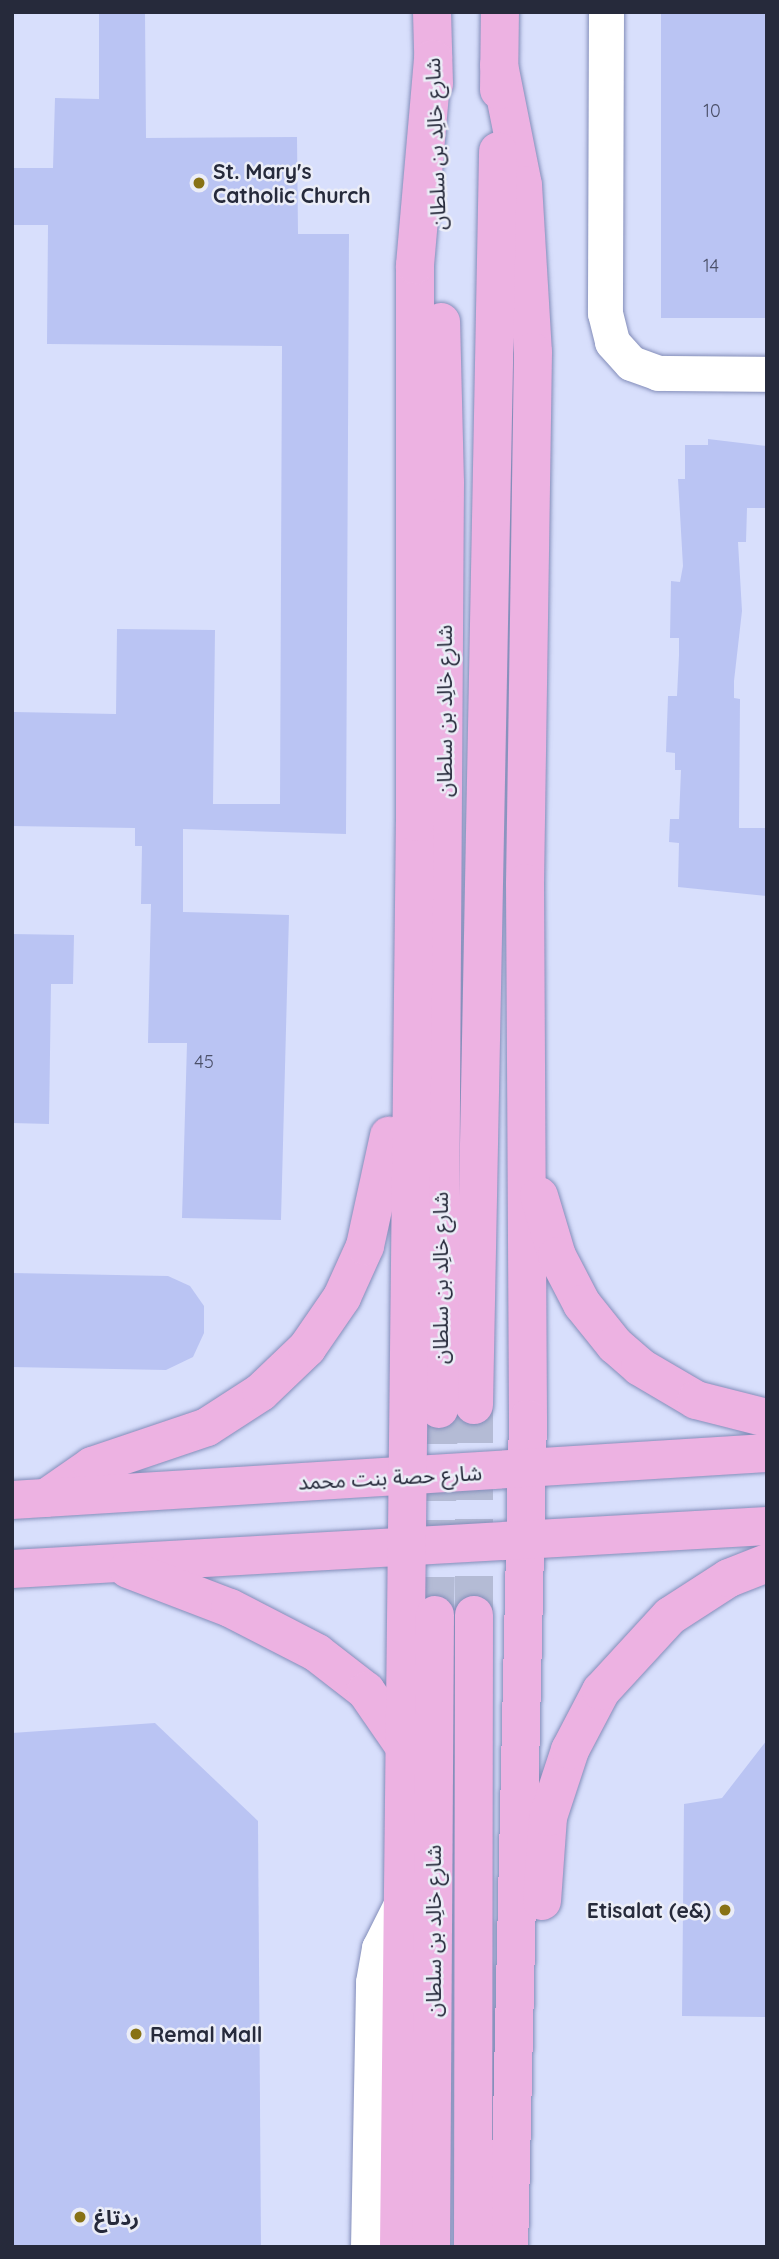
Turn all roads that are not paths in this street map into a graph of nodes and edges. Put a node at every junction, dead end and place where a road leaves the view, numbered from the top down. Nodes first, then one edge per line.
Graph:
1 (432, 12) edge
2 (500, 12) edge
3 (606, 12) edge
4 (433, 59) junction
5 (499, 65) junction
6 (767, 374) edge
7 (411, 1038) junction
8 (526, 1142) junction
9 (767, 1418) edge
10 (767, 1453) edge
11 (527, 1468) junction
12 (408, 1476) junction
13 (29, 1499) edge
14 (767, 1527) edge
15 (526, 1541) junction
16 (406, 1547) junction
17 (113, 1563) junction
18 (767, 1563) edge
19 (12, 1569) edge
20 (435, 1615) tunnel mouth
21 (474, 1615) tunnel mouth
22 (404, 1746) junction
23 (403, 1900) junction
24 (509, 2235) edge
25 (368, 2247) edge
26 (399, 2247) edge
27 (431, 2247) edge
28 (473, 2247) edge

1 - 4 main road, شارع خالِد بن سلطان
2 - 5 main road, شارع خالِد بن سلطان
3 - 6 street
4 - 5 main road, شارع خالِد بن سلطان
4 - 7 main road
5 - 8 main road
7 - 12 main road
7 - 13 main road
8 - 9 main road
8 - 11 main road
10 - 11 main road, شارع حصة بنت محمد
11 - 12 main road, شارع حصة بنت محمد
11 - 15 main road
12 - 13 main road, شارع حصة بنت محمد
12 - 16 main road
14 - 15 main road
15 - 16 main road
15 - 24 main road
16 - 17 main road
16 - 22 main road
17 - 19 main road
17 - 22 main road
18 - 24 main road
20 - 27 main road, شارع خالِد بن سلطان
21 - 28 main road, شارع خالِد بن سلطان
22 - 23 main road
23 - 25 street
23 - 26 main road

